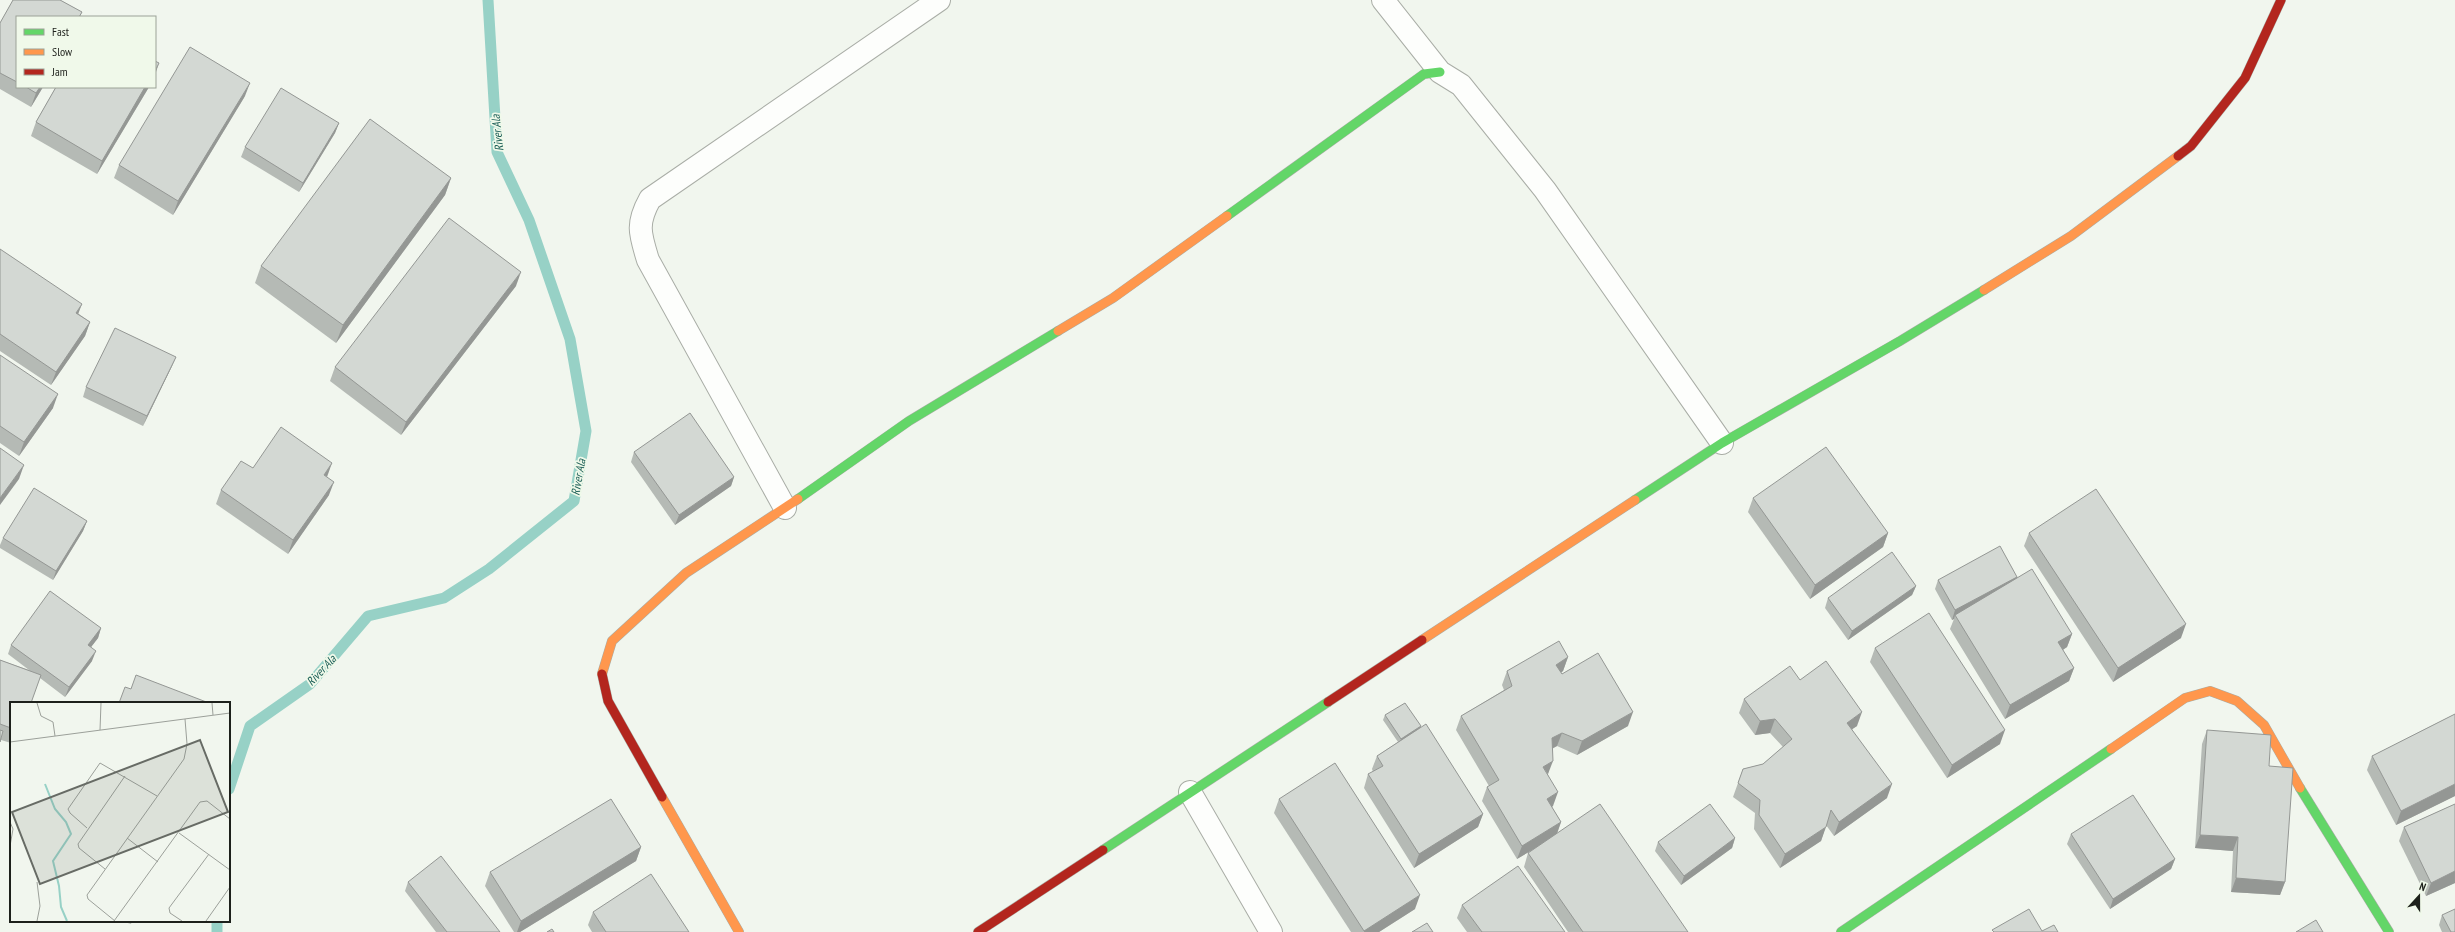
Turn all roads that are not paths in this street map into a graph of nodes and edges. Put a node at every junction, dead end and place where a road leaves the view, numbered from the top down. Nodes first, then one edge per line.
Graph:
1 (939, 0) edge
2 (1383, 0) edge
3 (2281, 0) edge
4 (1440, 72) junction
5 (1722, 443) junction
6 (785, 508) junction
7 (1190, 792) junction
8 (739, 932) edge
9 (978, 932) edge
10 (1271, 932) edge
11 (1841, 932) edge
12 (2389, 932) edge

1 - 6 street
2 - 4 street
3 - 5 street
4 - 5 street
4 - 6 street
5 - 7 street
6 - 8 street
7 - 9 street
7 - 10 street
11 - 12 street

